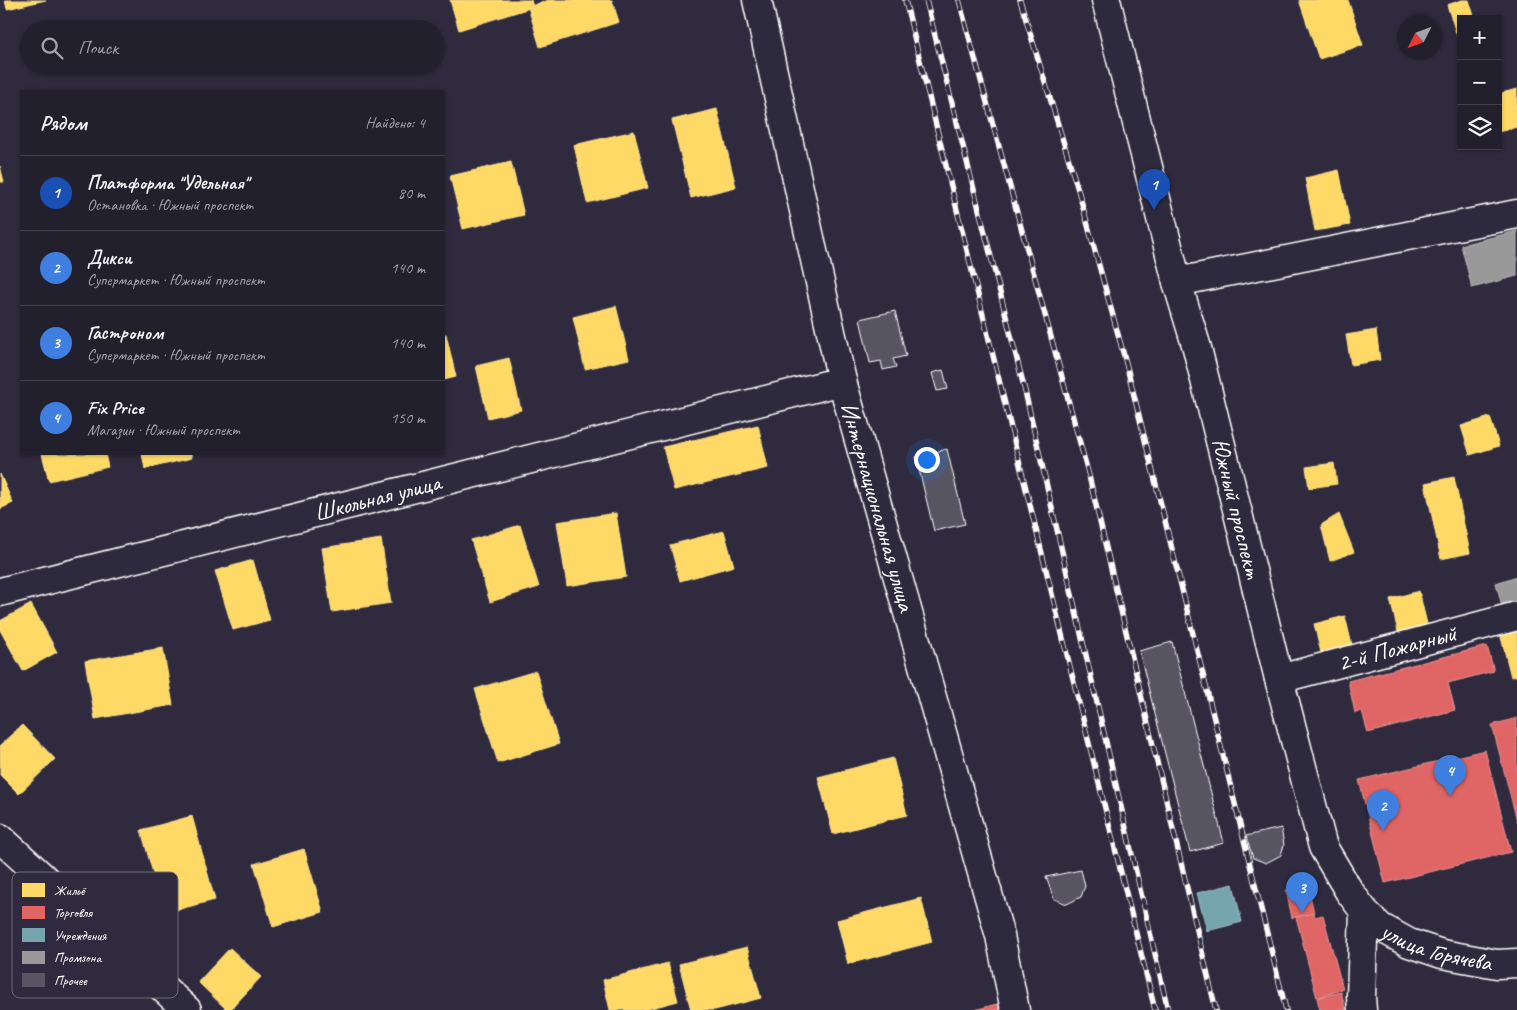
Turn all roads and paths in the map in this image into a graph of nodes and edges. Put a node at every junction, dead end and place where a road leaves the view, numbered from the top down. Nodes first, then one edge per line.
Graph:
1 (757, 0) edge
2 (1106, 0) edge
3 (1517, 214) edge
4 (1177, 282) junction
5 (842, 381) junction
6 (0, 592) edge
7 (1517, 616) edge
8 (1279, 680) junction
9 (0, 838) edge
10 (37, 872) edge
11 (1364, 912) junction
12 (1517, 963) edge
13 (174, 998) edge
14 (187, 1010) edge
15 (1015, 1010) edge
16 (1362, 1010) edge

1 - 5 street, Интернациональная улица
2 - 4 street, Южный проспект
3 - 4 street
4 - 8 street, Южный проспект
5 - 6 street, Школьная улица
5 - 15 street, Интернациональная улица
7 - 8 street, 2-й Пожарный
8 - 11 street, Южный проспект
9 - 10 street
11 - 12 street, улица Горячева
11 - 16 street
13 - 14 street

